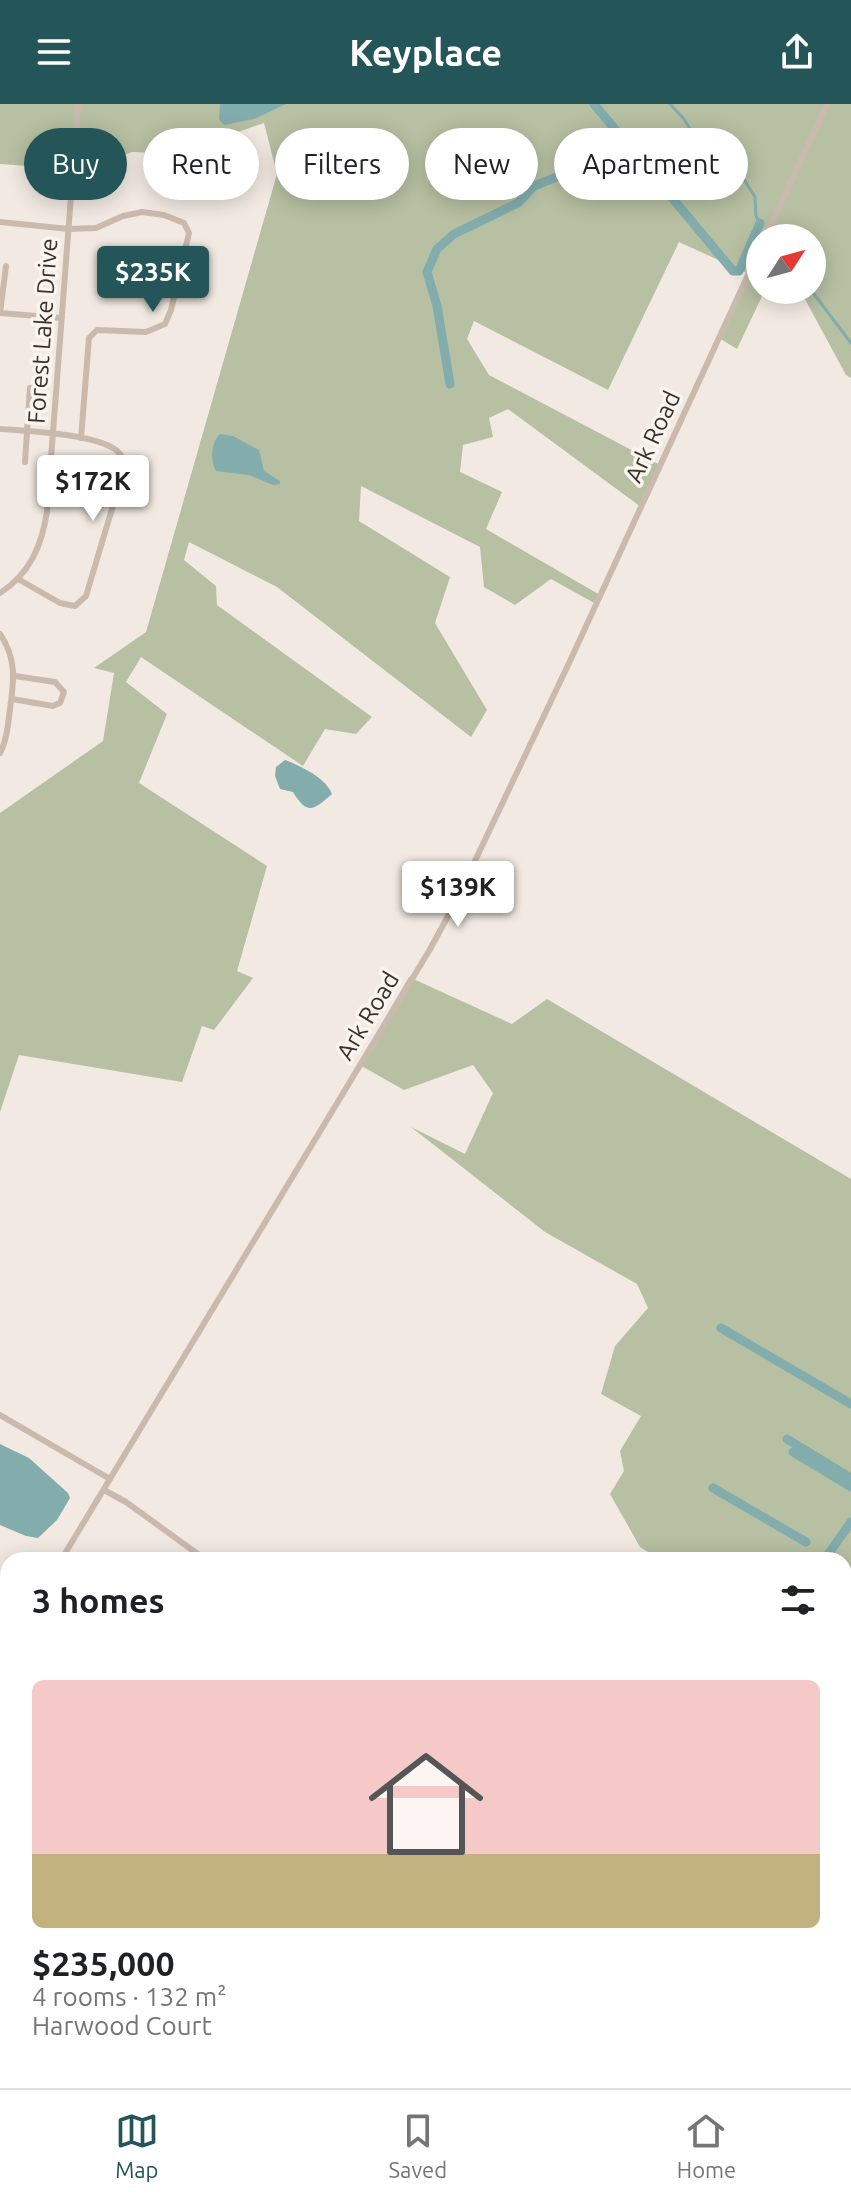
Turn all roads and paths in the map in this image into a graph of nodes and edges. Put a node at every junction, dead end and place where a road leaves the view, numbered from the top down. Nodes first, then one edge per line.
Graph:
1 (78, 104) edge
2 (827, 104) edge
3 (0, 222) edge
4 (771, 224) edge
5 (69, 229) junction
6 (6, 266) dead end
7 (746, 279) edge
8 (0, 313) edge
9 (62, 318) junction
10 (30, 388) dead end
11 (0, 429) edge
12 (27, 432) junction
13 (54, 433) junction
14 (81, 438) junction
15 (25, 462) dead end
16 (18, 579) junction
17 (0, 593) edge
18 (0, 634) edge
19 (15, 676) junction
20 (12, 699) junction
21 (3, 732) edge
22 (0, 753) edge
23 (0, 1415) edge
24 (110, 1479) junction
25 (104, 1490) junction
26 (66, 1552) edge
27 (195, 1552) edge

1 - 5 street, Forest Lake Drive
2 - 4 street
3 - 5 street
5 - 9 street, Forest Lake Drive
5 - 14 street
6 - 8 street
7 - 24 street, Ark Road
8 - 9 street
9 - 13 street, Forest Lake Drive
10 - 12 street
11 - 12 street
12 - 13 street
12 - 15 street
13 - 14 street
13 - 16 street, Forest Lake Drive
14 - 16 street
16 - 17 street, Forest Lake Drive
18 - 19 street
19 - 20 street
19 - 20 street
20 - 21 street
21 - 22 street
23 - 24 street
24 - 25 street, Ark Road
25 - 26 street, Ark Road
25 - 27 street

